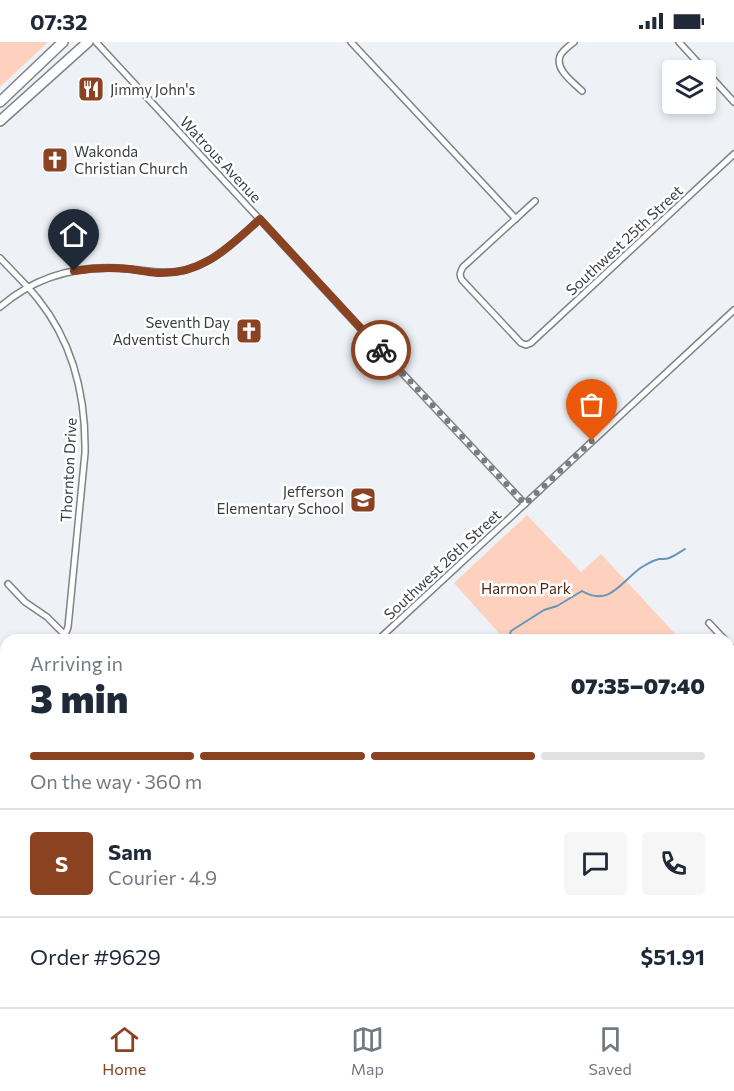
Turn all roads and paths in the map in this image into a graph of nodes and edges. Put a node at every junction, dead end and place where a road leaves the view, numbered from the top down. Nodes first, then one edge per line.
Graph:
1 (63, 42) edge
2 (88, 42) edge
3 (96, 42) edge
4 (351, 42) edge
5 (574, 42) edge
6 (679, 42) edge
7 (582, 91) dead end
8 (0, 102) edge
9 (734, 102) edge
10 (0, 121) edge
11 (734, 154) edge
12 (535, 201) dead end
13 (260, 219) junction
14 (516, 219) junction
15 (0, 258) edge
16 (27, 287) junction
17 (0, 307) edge
18 (734, 310) edge
19 (525, 504) junction
20 (8, 584) dead end
21 (709, 622) dead end
22 (60, 634) edge
23 (64, 634) edge
24 (384, 634) edge
25 (720, 634) edge

1 - 8 main road
2 - 10 main road
3 - 13 street, Watrous Avenue
4 - 14 street
5 - 7 street
6 - 9 street
11 - 14 street, Southwest 25th Street
12 - 14 street
13 - 16 street
13 - 19 street, Watrous Avenue
15 - 16 street, Thornton Drive
16 - 17 street
16 - 23 street, Thornton Drive
18 - 19 street, Southwest 26th Street
19 - 24 street, Southwest 26th Street
20 - 22 street
21 - 25 street

